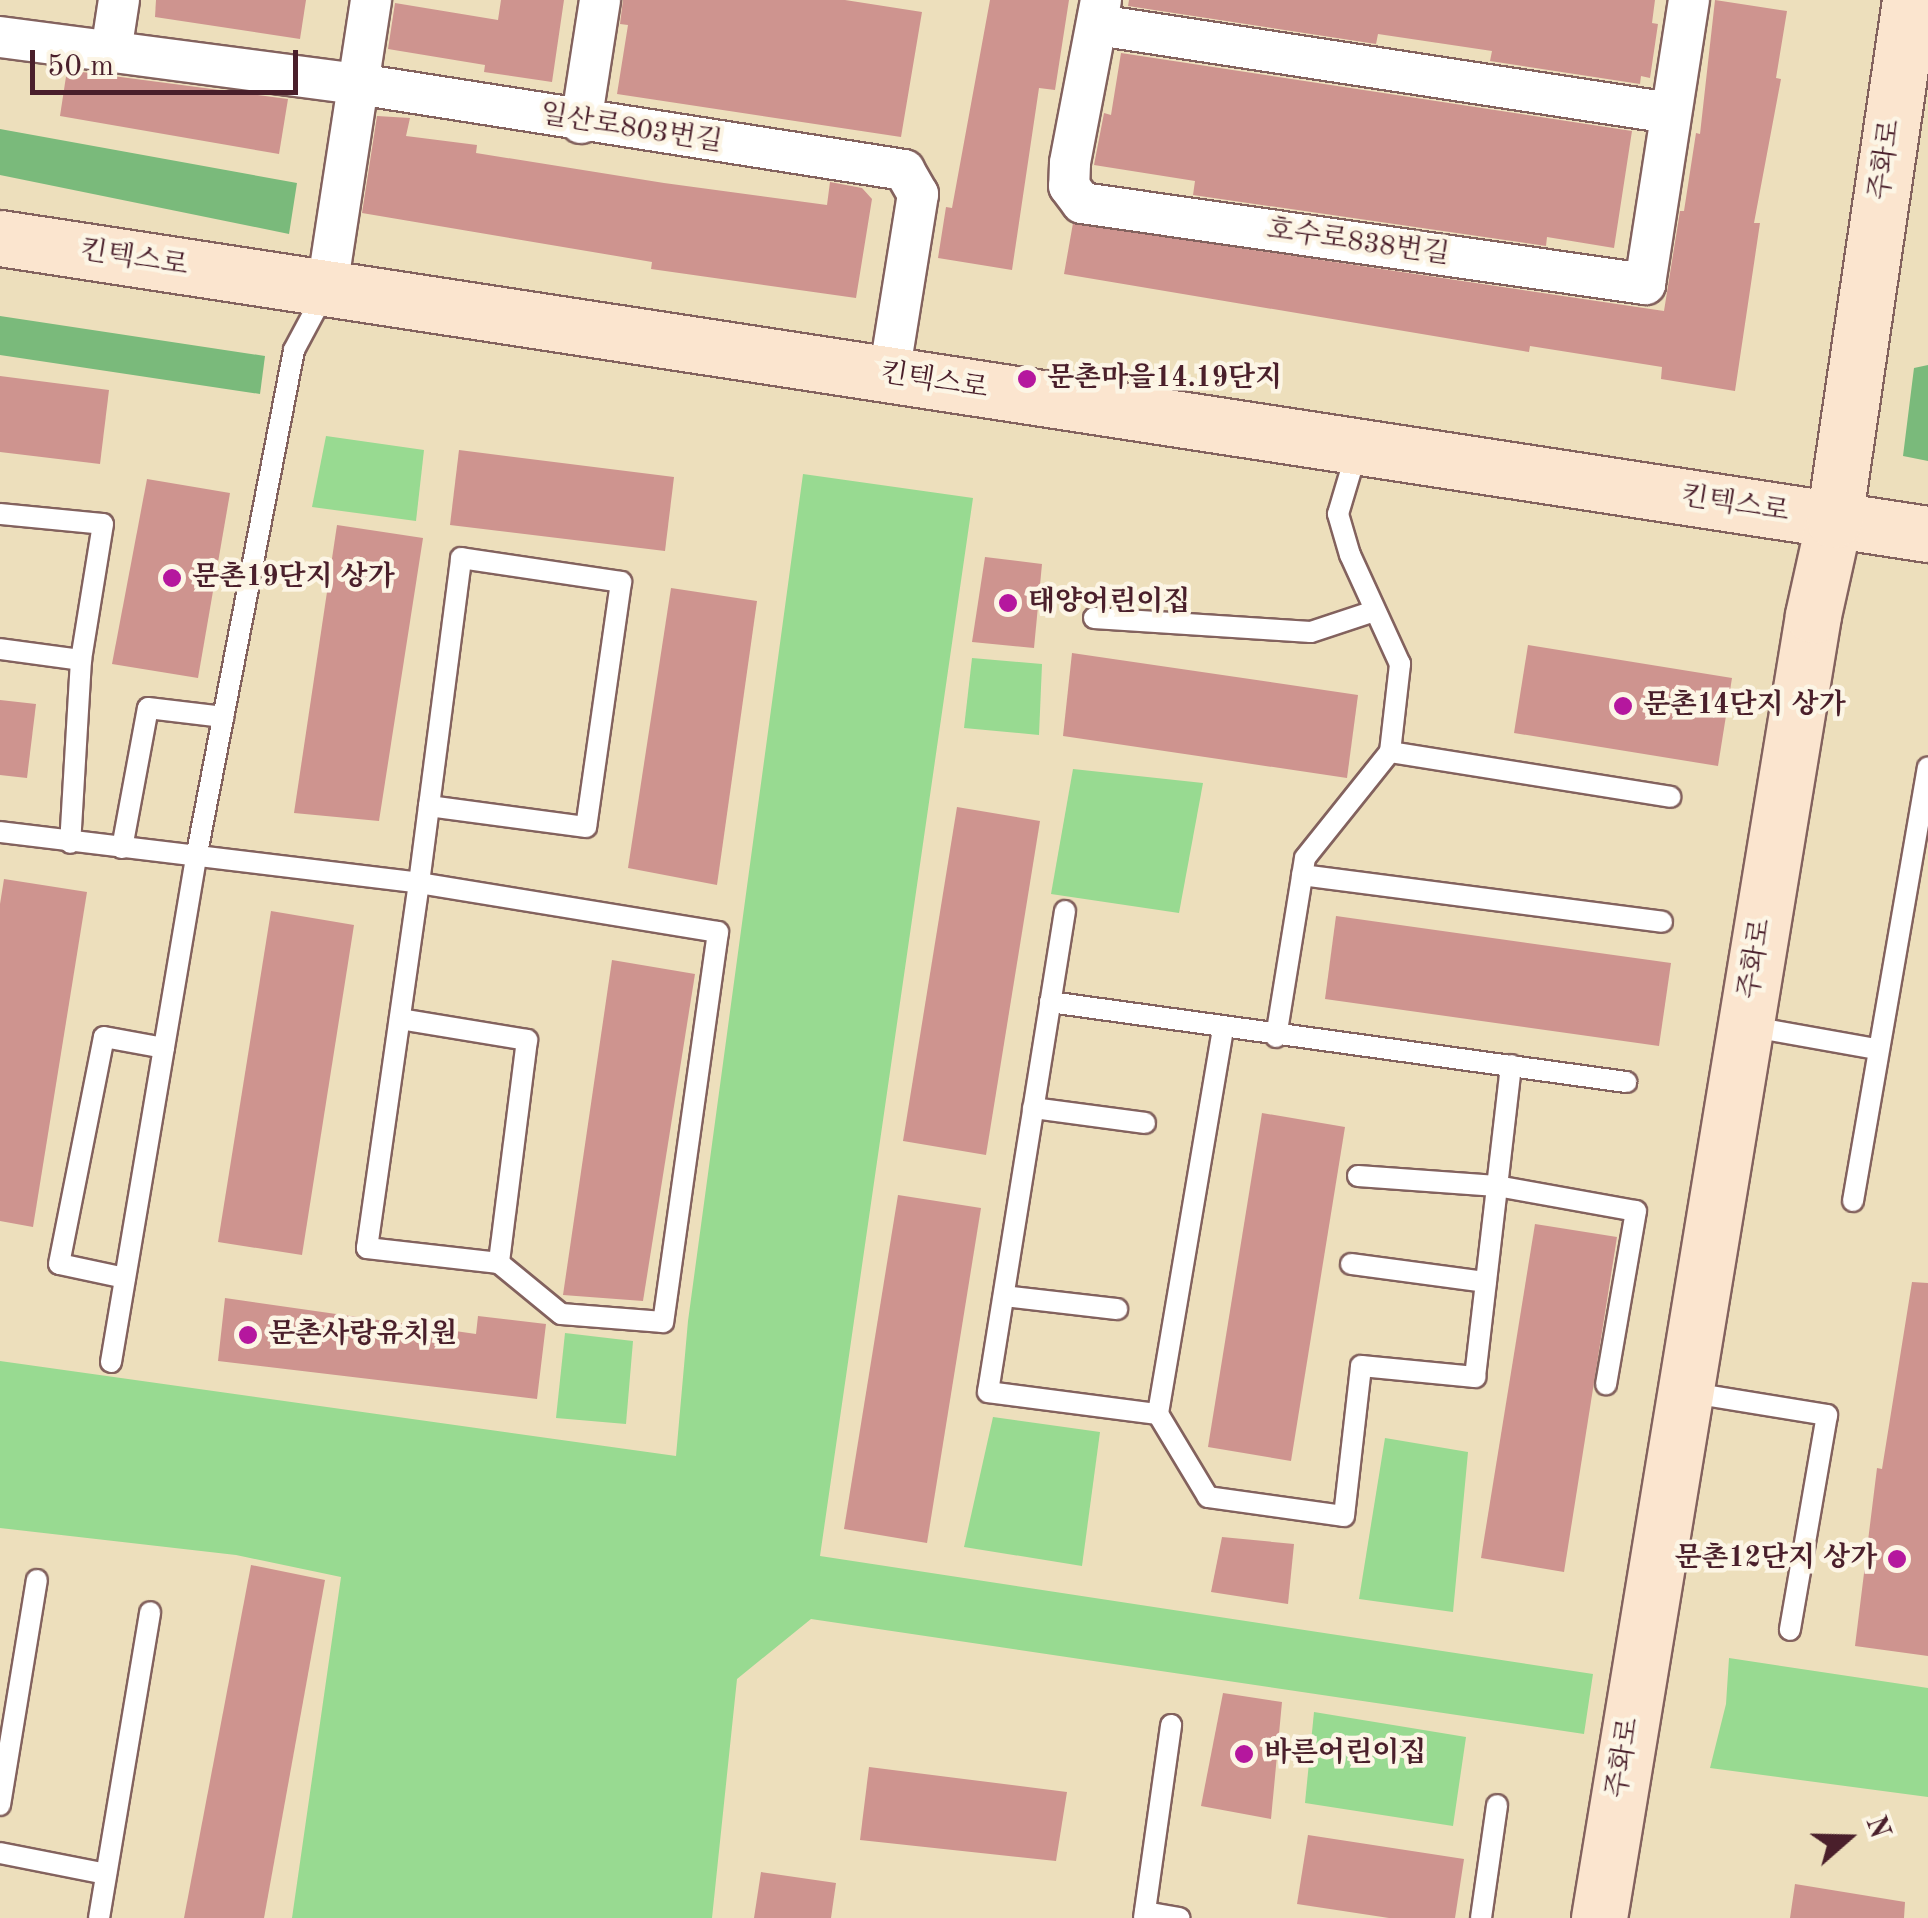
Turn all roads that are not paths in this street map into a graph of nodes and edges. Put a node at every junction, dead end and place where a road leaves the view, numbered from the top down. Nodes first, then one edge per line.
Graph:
1 (119, 0) edge
2 (371, 0) edge
3 (600, 0) edge
4 (1690, 0) edge
5 (1910, 0) edge
6 (1100, 12) edge
7 (0, 37) edge
8 (111, 52) junction
9 (358, 84) junction
10 (1670, 112) junction
11 (580, 122) junction
12 (0, 238) edge
13 (328, 288) junction
14 (889, 374) junction
15 (1358, 447) junction
16 (0, 514) edge
17 (1834, 520) junction
18 (1928, 534) edge
19 (1374, 610) junction
20 (1094, 618) dead end
21 (0, 650) edge
22 (81, 660) junction
23 (224, 717) junction
24 (1390, 752) junction
25 (1928, 768) edge
26 (1670, 797) dead end
27 (429, 806) junction
28 (0, 832) edge
29 (70, 844) junction
30 (122, 848) junction
31 (196, 858) junction
32 (1302, 875) junction
33 (420, 883) junction
34 (1065, 911) dead end
35 (1662, 922) dead end
36 (1050, 1002) junction
37 (400, 1020) junction
38 (1745, 1026) junction
39 (1223, 1029) junction
40 (1276, 1037) junction
41 (164, 1048) junction
42 (1876, 1049) junction
43 (1511, 1065) junction
44 (1626, 1082) dead end
45 (1033, 1108) junction
46 (1145, 1123) dead end
47 (1358, 1176) dead end
48 (1497, 1186) junction
49 (1852, 1201) dead end
50 (499, 1263) junction
51 (1351, 1264) dead end
52 (125, 1278) junction
53 (1486, 1282) junction
54 (1004, 1296) junction
55 (1117, 1309) dead end
56 (111, 1362) dead end
57 (1606, 1384) dead end
58 (1684, 1392) junction
59 (1158, 1414) junction
60 (37, 1580) dead end
61 (150, 1612) dead end
62 (1790, 1630) dead end
63 (1171, 1725) dead end
64 (0, 1805) edge
65 (1497, 1805) dead end
66 (0, 1854) edge
67 (106, 1874) junction
68 (1144, 1915) edge
69 (99, 1918) edge
70 (1179, 1918) edge
71 (1481, 1918) edge
72 (1599, 1918) edge

1 - 8 street
2 - 9 street
3 - 11 street
4 - 10 street, 호수로838번길
5 - 17 street, 주화로
6 - 10 street, 호수로838번길
6 - 10 street, 호수로838번길
7 - 8 street, 일산로803번길
8 - 9 street, 일산로803번길
9 - 11 street, 일산로803번길
9 - 13 street
11 - 14 street, 일산로803번길
12 - 13 street, 킨텍스로
13 - 14 street, 킨텍스로
13 - 23 lane
14 - 15 street, 킨텍스로
15 - 17 street, 킨텍스로
15 - 19 lane
16 - 22 lane
17 - 18 street, 킨텍스로
17 - 38 street, 주화로
19 - 20 lane
19 - 24 lane
21 - 22 lane
22 - 29 lane
23 - 30 lane
23 - 31 lane
24 - 26 lane
24 - 32 lane
25 - 42 lane
27 - 27 lane
27 - 33 lane
28 - 29 lane
29 - 30 lane
30 - 31 lane
31 - 33 lane
31 - 41 lane
32 - 35 lane
32 - 40 lane
33 - 37 lane
33 - 50 lane
34 - 36 lane
36 - 39 lane
36 - 45 lane
37 - 50 lane
37 - 50 lane
38 - 42 lane
38 - 58 street, 주화로
39 - 40 lane
39 - 59 lane
40 - 43 lane
41 - 52 lane
41 - 52 lane
42 - 49 lane
43 - 44 lane
43 - 48 lane
45 - 46 lane
45 - 54 lane
47 - 48 lane
48 - 53 lane
48 - 57 lane
51 - 53 lane
52 - 56 lane
53 - 59 lane
54 - 55 lane
54 - 59 lane
58 - 62 lane
58 - 72 street, 주화로
60 - 64 lane
61 - 67 lane
63 - 68 lane
65 - 71 lane
66 - 67 lane
67 - 69 lane
68 - 70 lane

